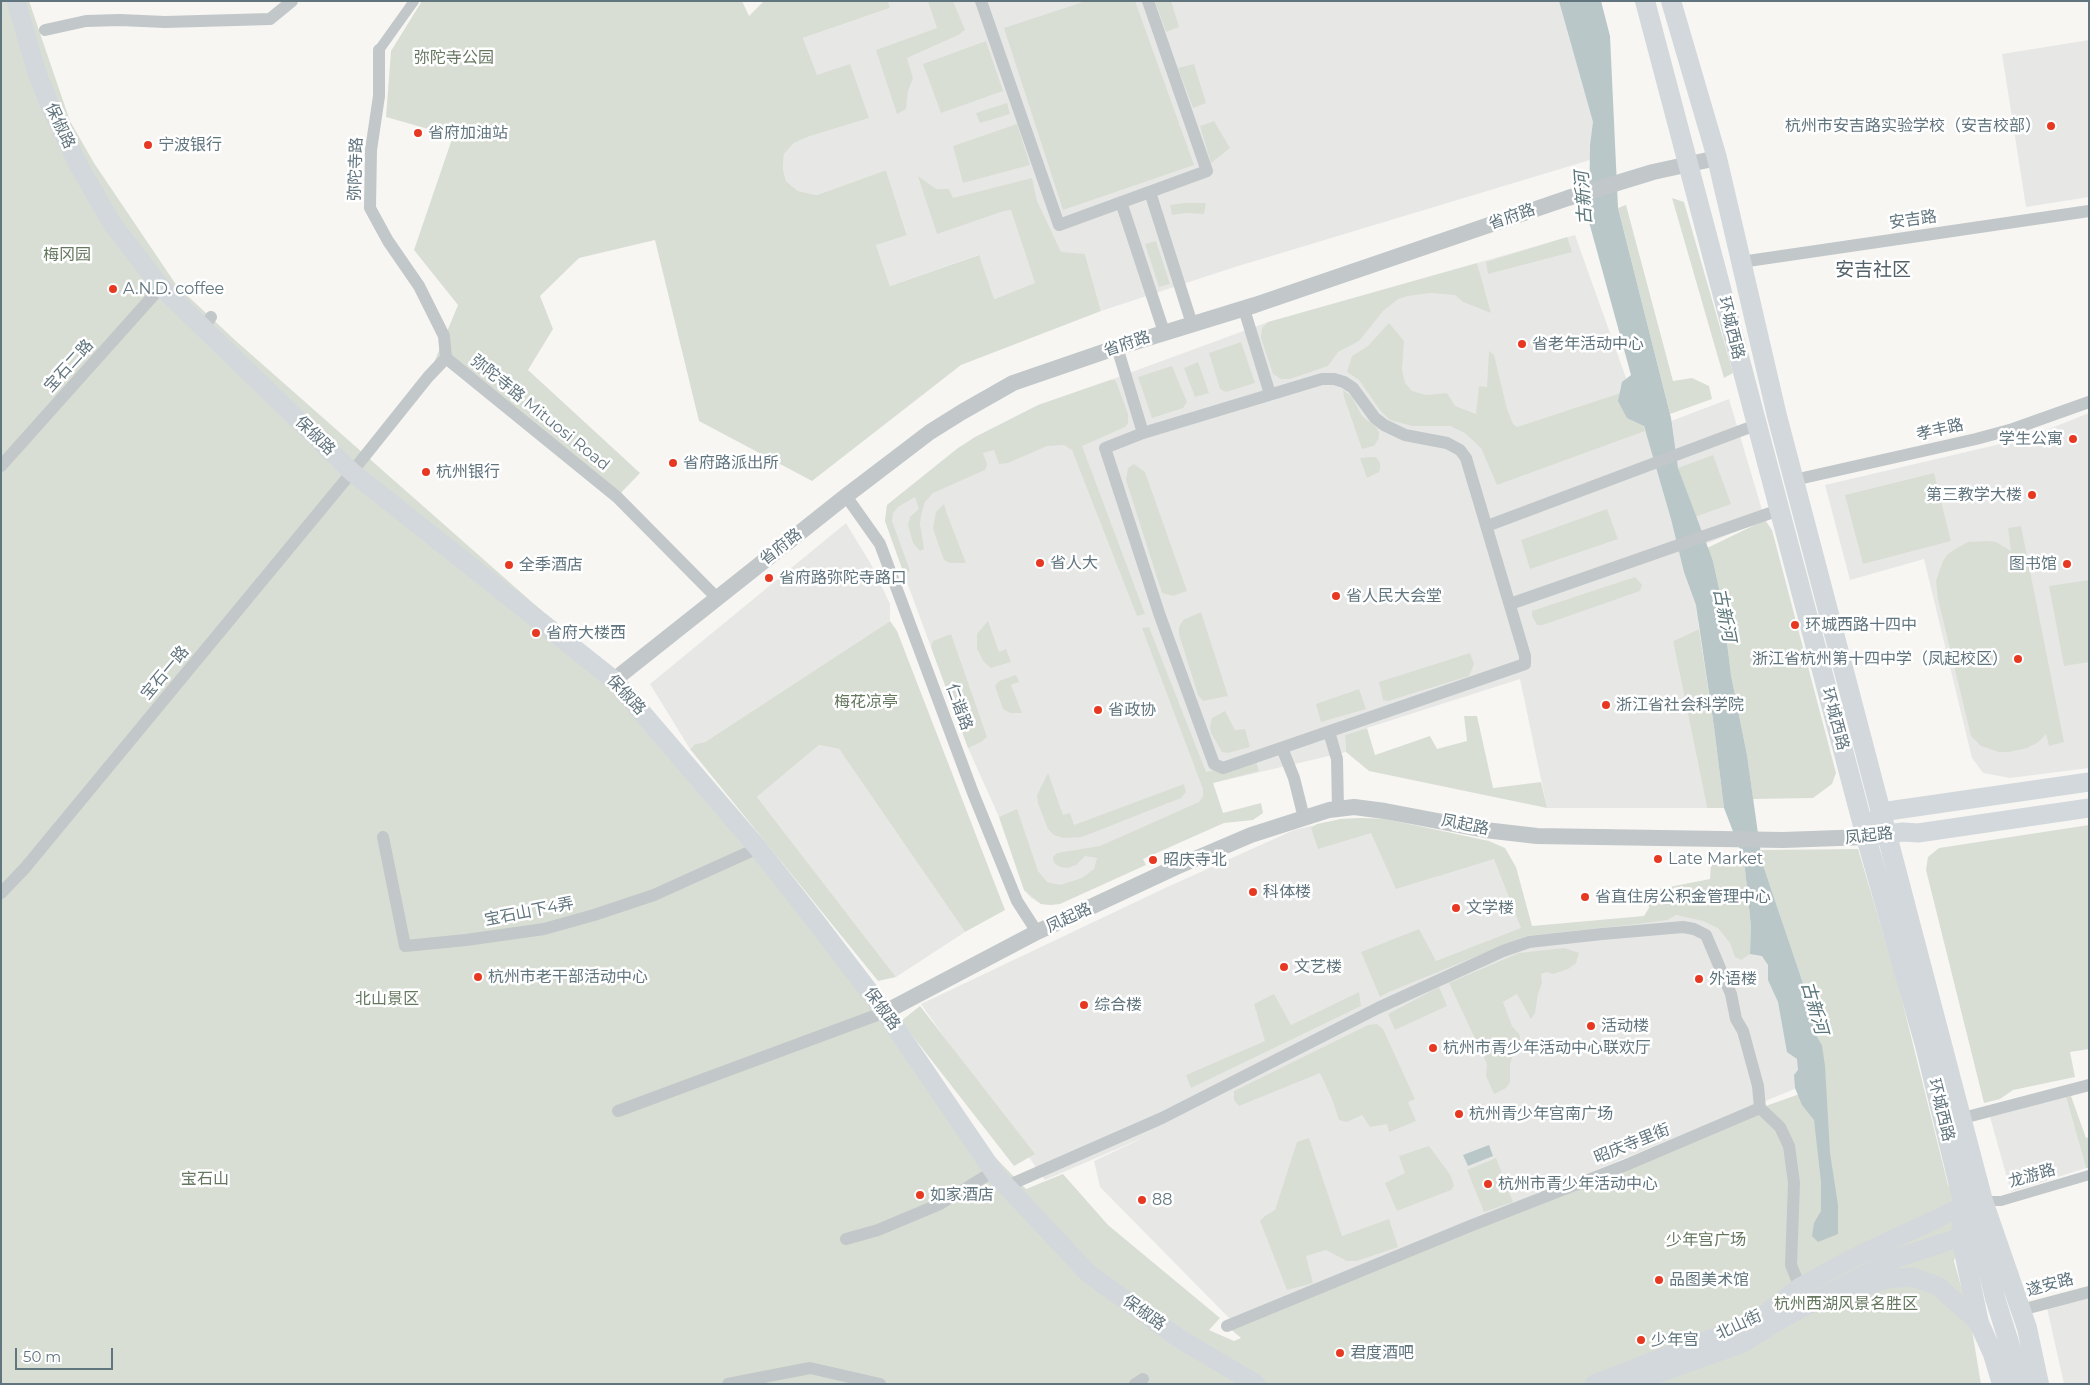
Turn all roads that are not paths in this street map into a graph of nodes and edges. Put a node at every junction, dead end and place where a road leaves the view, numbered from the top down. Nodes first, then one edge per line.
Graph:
1 (16, 1) edge
2 (292, 1) edge
3 (414, 1) edge
4 (981, 1) edge
5 (1148, 1) edge
6 (1645, 1) edge
7 (1671, 1) edge
8 (45, 30) dead end
9 (379, 50) joint
10 (1717, 158) junction
11 (1689, 165) junction
12 (1150, 192) junction
13 (1121, 202) junction
14 (2089, 211) edge
15 (1741, 262) junction
16 (161, 287) junction
17 (1244, 308) junction
18 (1192, 324) junction
19 (1164, 332) junction
20 (1118, 347) junction
21 (446, 358) junction
22 (1270, 394) junction
23 (2089, 402) edge
24 (1756, 425) junction
25 (1143, 433) junction
26 (1, 466) edge
27 (352, 472) junction
28 (1794, 480) junction
29 (846, 496) junction
30 (1779, 510) junction
31 (1487, 526) junction
32 (717, 598) junction
33 (1510, 604) junction
34 (614, 680) junction
35 (1329, 732) junction
36 (1282, 748) junction
37 (2089, 782) edge
38 (2089, 808) edge
39 (1338, 809) junction
40 (1881, 812) junction
41 (1304, 818) junction
42 (1886, 834) junction
43 (383, 837) dead end
44 (1866, 837) junction
45 (758, 848) junction
46 (1, 893) edge
47 (1037, 932) junction
48 (885, 1012) junction
49 (2089, 1085) edge
50 (1760, 1108) junction
51 (618, 1112) dead end
52 (1963, 1118) junction
53 (994, 1171) junction
54 (2089, 1175) edge
55 (1007, 1186) junction
56 (1983, 1201) junction
57 (1964, 1206) junction
58 (1962, 1237) junction
59 (846, 1239) dead end
60 (1800, 1288) junction
61 (2089, 1292) edge
62 (2020, 1310) junction
63 (1784, 1317) junction
64 (1979, 1323) junction
65 (1227, 1326) dead end
66 (2002, 1382) edge
67 (728, 1384) edge
68 (880, 1384) edge
69 (1256, 1384) edge
70 (1594, 1384) edge
71 (1629, 1384) edge
72 (2022, 1384) edge
73 (2039, 1384) edge

1 - 16 main road, 保俶路
2 - 8 street
3 - 9 street, 弥陀寺路
4 - 13 street
5 - 12 street
6 - 11 main road, 环城西路
7 - 10 main road, 环城西路
9 - 21 street, 弥陀寺路
10 - 11 street, 省府路
10 - 15 main road, 环城西路
11 - 17 street, 省府路
11 - 24 main road, 环城西路
12 - 13 street
12 - 18 street
13 - 19 street
14 - 15 street, 安吉路
15 - 28 main road, 环城西路
16 - 26 street, 宝石二路
16 - 27 main road, 保俶路
17 - 18 street, 省府路
17 - 22 street
18 - 19 street, 省府路
19 - 20 street, 省府路
20 - 25 street
20 - 29 street, 省府路
21 - 27 street, 弥陀寺路 Mituosi Road
21 - 32 street, 弥陀寺路 Mituosi Road
22 - 25 street
22 - 31 street
23 - 28 street, 孝丰路
24 - 30 main road, 环城西路
24 - 31 street
25 - 36 street
27 - 34 main road, 保俶路
27 - 46 street, 宝石一路
28 - 40 main road, 环城西路
29 - 32 street, 省府路
29 - 47 street, 仁谐路
30 - 33 street
30 - 44 main road, 环城西路
31 - 33 street
32 - 34 street, 省府路
33 - 35 street
34 - 45 main road, 保俶路
35 - 36 street
35 - 39 street
36 - 41 street
37 - 40 main road
38 - 42 main road, 凤起路
39 - 41 street, 凤起路
39 - 44 street, 凤起路
40 - 42 main road, 环城西路
40 - 44 main road
41 - 47 street, 凤起路
42 - 44 main road, 凤起路
42 - 52 main road, 环城西路
43 - 45 street, 宝石山下4弄
44 - 57 main road, 环城西路
45 - 48 main road, 保俶路
47 - 48 street, 凤起路
48 - 51 street
48 - 53 main road, 保俶路
49 - 52 street
50 - 55 street
50 - 60 street
50 - 65 street, 昭庆寺里街
52 - 56 main road, 环城西路
53 - 55 main road, 保俶路
53 - 59 street
54 - 56 street, 龙游路
55 - 69 main road, 保俶路
56 - 57 main road, 北山街
56 - 62 main road, 环城西路
56 - 72 main road, 环城西路
57 - 58 main road, 环城西路
57 - 60 main road, 北山街
58 - 63 main road, 北山街
58 - 64 main road, 环城西路
60 - 70 main road, 北山街
61 - 62 street, 遂安路
62 - 73 main road, 环城西路
63 - 64 main road
63 - 71 main road, 北山街
64 - 66 main road, 环城西路
67 - 68 street

